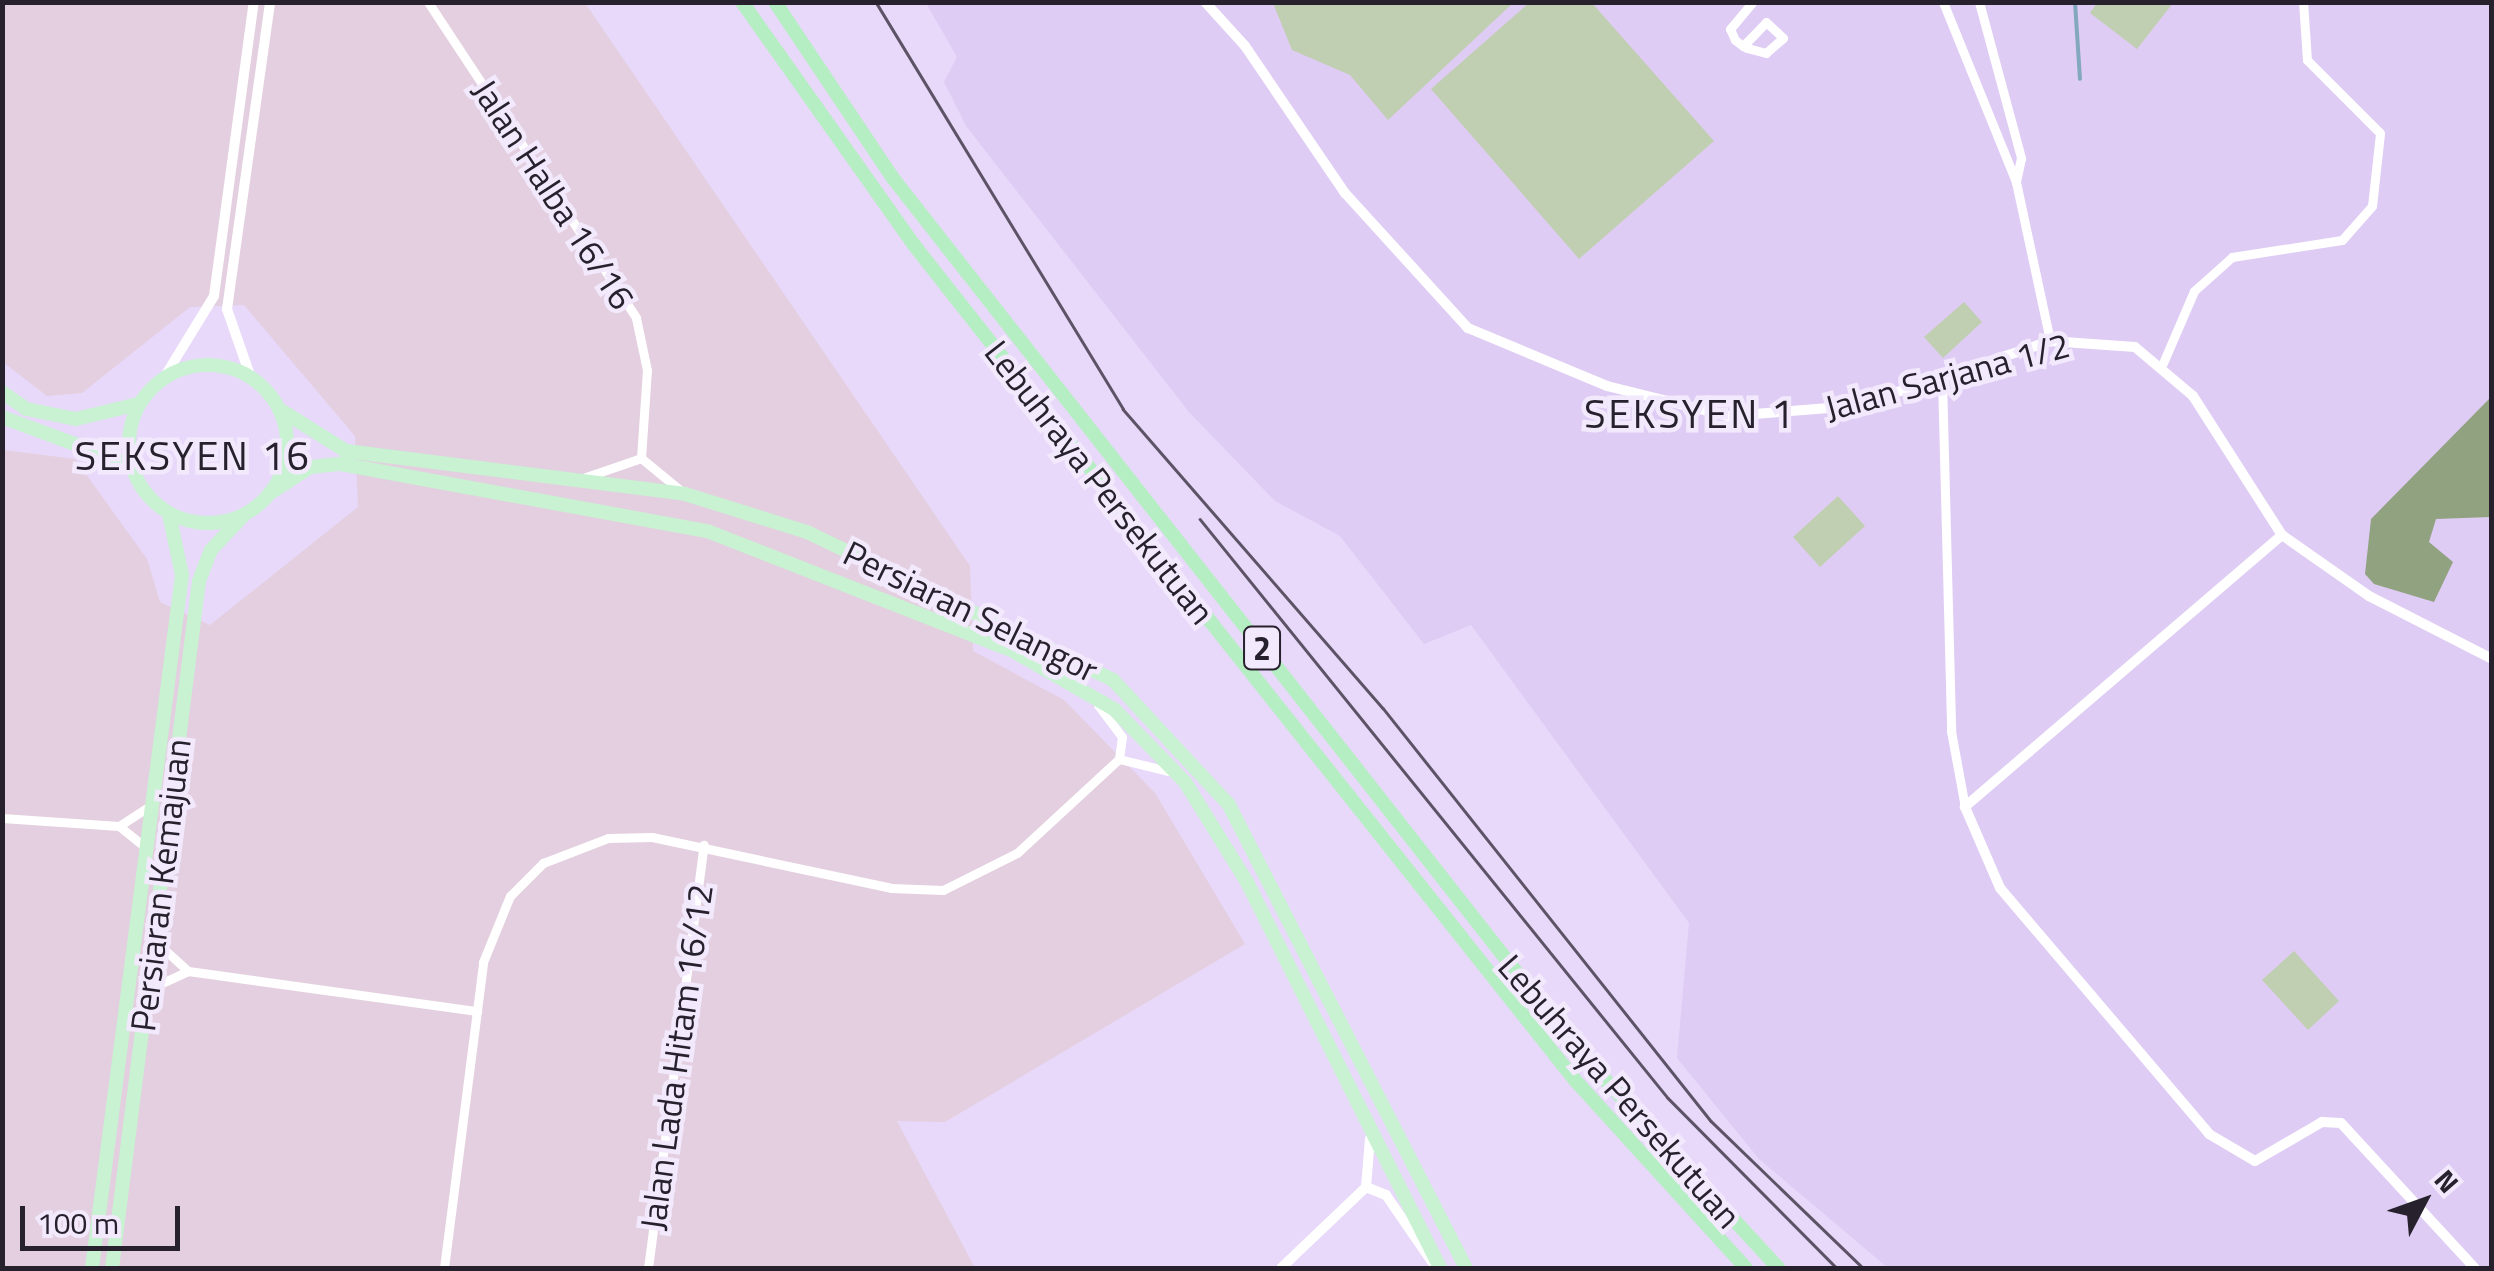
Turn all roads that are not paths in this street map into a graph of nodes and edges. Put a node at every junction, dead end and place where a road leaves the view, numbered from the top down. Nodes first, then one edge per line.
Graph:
1 (254, 2) edge
2 (270, 2) edge
3 (428, 2) edge
4 (742, 2) edge
5 (776, 2) edge
6 (1204, 2) edge
7 (1753, 2) edge
8 (1943, 2) edge
9 (1979, 2) edge
10 (2303, 2) edge
11 (1743, 46) dead end
12 (2016, 182) junction
13 (2050, 340) junction
14 (2163, 364) junction
15 (165, 376) junction
16 (251, 378) junction
17 (1942, 379) junction
18 (2, 392) edge
19 (138, 404) junction
20 (279, 410) junction
21 (2, 417) edge
22 (642, 458) junction
23 (131, 465) junction
24 (579, 479) junction
25 (272, 492) junction
26 (686, 494) junction
27 (169, 514) junction
28 (242, 516) junction
29 (2282, 535) junction
30 (2492, 658) edge
31 (1072, 682) junction
32 (1119, 759) junction
33 (1185, 782) junction
34 (151, 806) junction
35 (1965, 807) junction
36 (2, 818) edge
37 (120, 826) junction
38 (704, 845) junction
39 (145, 847) junction
40 (154, 938) junction
41 (188, 971) junction
42 (148, 990) junction
43 (477, 1011) junction
44 (1356, 1090) junction
45 (112, 1122) junction
46 (129, 1124) junction
47 (107, 1158) junction
48 (124, 1159) junction
49 (1366, 1187) junction
50 (92, 1268) edge
51 (112, 1268) edge
52 (444, 1268) edge
53 (648, 1268) edge
54 (1280, 1268) edge
55 (1439, 1268) edge
56 (1466, 1268) edge
57 (1746, 1268) edge
58 (1778, 1268) edge
59 (2475, 1268) edge

1 - 15 street
2 - 16 street
3 - 22 street, Jalan Halba 16/16
4 - 57 highway, Lebuhraya Persekutuan / 2
5 - 58 highway, Lebuhraya Persekutuan / 2
6 - 17 street, Jalan Sarjana 1/2
7 - 11 street
8 - 12 street
9 - 12 street
10 - 14 street
12 - 13 street
13 - 14 street, Jalan Sarjana 1/2
13 - 17 street, Jalan Sarjana 1/2
14 - 29 street
15 - 16 main road
15 - 19 main road
16 - 20 main road
17 - 35 street
18 - 19 main road
19 - 23 main road
20 - 24 main road, Persiaran Selangor
20 - 25 main road
21 - 23 main road
22 - 24 street
22 - 26 street
23 - 27 main road
24 - 26 main road, Persiaran Selangor
25 - 28 main road
25 - 31 main road, Persiaran Selangor
26 - 56 main road, Persiaran Selangor
27 - 28 main road
27 - 34 main road, Persiaran Kemajuan
28 - 40 main road, Persiaran Kemajuan
29 - 30 street
29 - 35 street
31 - 32 street
31 - 33 main road, Persiaran Selangor
32 - 33 street
32 - 38 street
33 - 44 main road, Persiaran Selangor
34 - 37 street
34 - 39 main road, Persiaran Kemajuan
35 - 59 street
36 - 37 street
37 - 39 street
38 - 43 street
38 - 53 street, Jalan Lada Hitam 16/12
39 - 45 main road, Persiaran Kemajuan
40 - 41 street
40 - 42 main road, Persiaran Kemajuan
41 - 42 street
41 - 43 street
42 - 46 main road, Persiaran Kemajuan
43 - 52 street
44 - 49 street
44 - 55 main road, Persiaran Selangor
45 - 46 main road
45 - 47 main road, Persiaran Kemajuan
46 - 48 main road, Persiaran Kemajuan
47 - 48 main road
47 - 50 main road, Persiaran Kemajuan
48 - 51 main road, Persiaran Kemajuan
49 - 54 street
49 - 55 street

